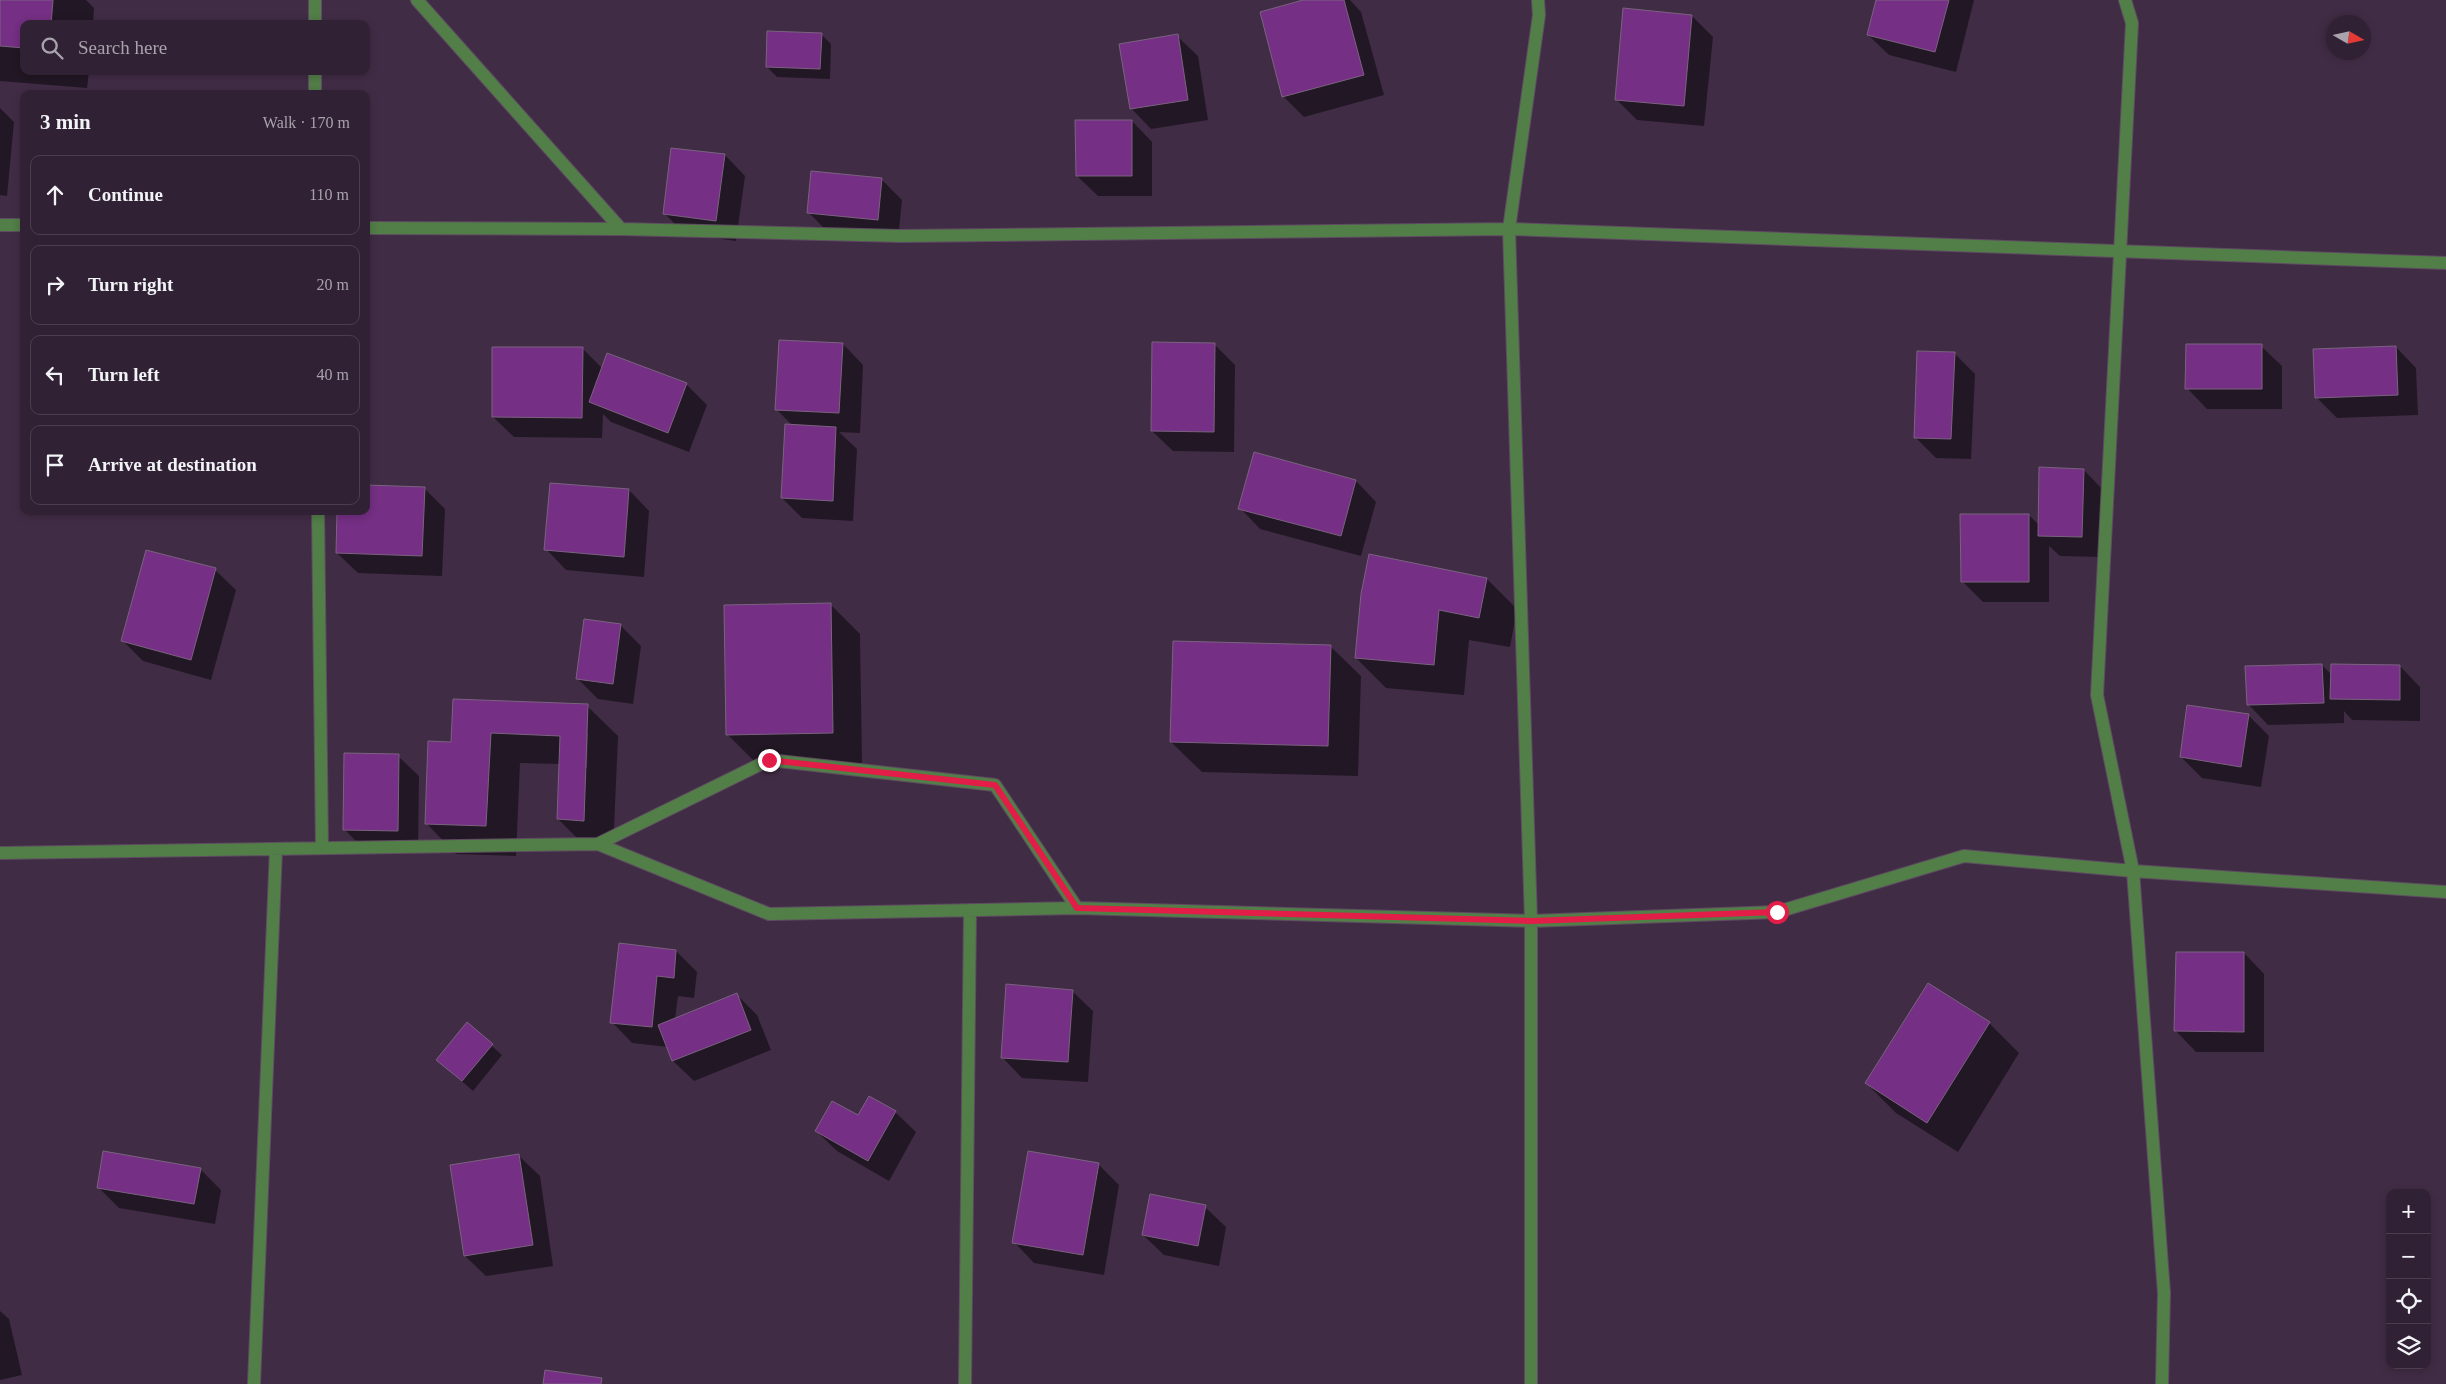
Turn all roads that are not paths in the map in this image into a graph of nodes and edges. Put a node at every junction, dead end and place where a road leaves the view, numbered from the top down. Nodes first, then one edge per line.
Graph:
1 (315, 0) edge
2 (416, 0) edge
3 (1538, 0) edge
4 (2125, 0) edge
5 (315, 20) edge
6 (315, 75) edge
7 (315, 90) edge
8 (0, 225) edge
9 (20, 225) edge
10 (370, 228) edge
11 (1509, 228) junction
12 (621, 230) junction
13 (2121, 251) junction
14 (2446, 263) edge
15 (318, 515) edge
16 (598, 844) junction
17 (322, 848) junction
18 (276, 849) junction
19 (0, 854) edge
20 (2133, 871) junction
21 (2446, 892) edge
22 (1077, 908) junction
23 (970, 910) junction
24 (1531, 921) junction
25 (254, 1384) edge
26 (965, 1384) edge
27 (1531, 1384) edge
28 (2162, 1384) edge

1 - 5 street
2 - 12 street
3 - 11 street
4 - 13 street
6 - 7 street
8 - 9 street
10 - 12 street
11 - 12 street
11 - 13 street
11 - 24 street
13 - 14 street
13 - 20 street
15 - 17 street
16 - 17 street
16 - 22 street
16 - 23 street
17 - 18 street
18 - 19 street
18 - 25 street
20 - 21 street
20 - 24 street
20 - 28 street
22 - 23 street
22 - 24 street
23 - 26 street
24 - 27 street

